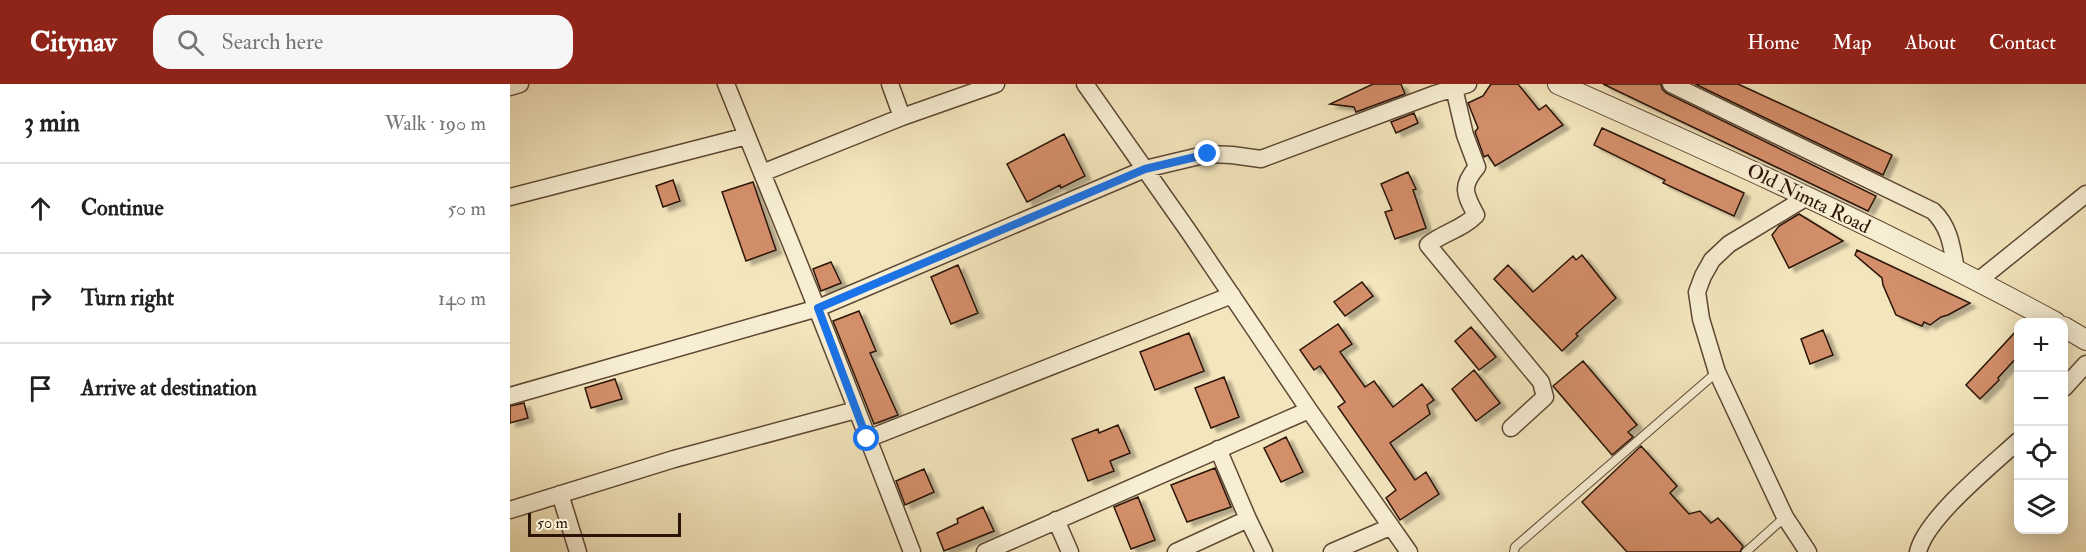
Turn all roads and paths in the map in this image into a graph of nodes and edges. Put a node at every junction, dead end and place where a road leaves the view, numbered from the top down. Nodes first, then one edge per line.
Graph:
1 (520, 84) edge
2 (726, 84) edge
3 (890, 84) edge
4 (996, 84) edge
5 (1085, 84) edge
6 (1558, 84) edge
7 (1671, 84) edge
8 (1461, 86) edge
9 (510, 87) edge
10 (902, 117) junction
11 (747, 136) junction
12 (1145, 169) junction
13 (762, 172) junction
14 (2086, 194) edge
15 (510, 197) edge
16 (1807, 197) junction
17 (1956, 270) junction
18 (1978, 281) junction
19 (1232, 295) junction
20 (818, 308) junction
21 (2047, 318) edge
22 (2068, 329) edge
23 (2086, 340) edge
24 (2086, 364) edge
25 (1717, 372) junction
26 (2068, 384) edge
27 (510, 396) edge
28 (856, 410) junction
29 (1309, 410) junction
30 (1511, 428) dead end
31 (867, 439) junction
32 (2014, 446) edge
33 (1218, 449) junction
34 (560, 494) junction
35 (510, 510) edge
36 (1785, 517) junction
37 (1248, 519) junction
38 (1056, 520) junction
39 (1390, 527) junction
40 (578, 552) edge
41 (912, 552) edge
42 (985, 552) edge
43 (1070, 552) edge
44 (1176, 552) edge
45 (1264, 552) edge
46 (1332, 552) edge
47 (1408, 552) edge
48 (1514, 552) edge
49 (1746, 552) edge
50 (1808, 552) edge
51 (1918, 552) edge

1 - 9 street
2 - 11 street
3 - 10 street
4 - 10 street
5 - 12 street
6 - 16 street, Old Nimta Road
7 - 17 street
8 - 12 street
8 - 30 street
10 - 13 street
11 - 13 street
11 - 15 street
12 - 19 street
12 - 20 street
13 - 20 street
14 - 18 street
16 - 17 street, Old Nimta Road
16 - 25 street
17 - 18 street, Old Nimta Road
18 - 21 street, Old Nimta Road
19 - 29 street
19 - 31 street
20 - 27 street
20 - 28 street
22 - 23 street
24 - 26 street
25 - 36 street
25 - 48 lane
28 - 31 street
28 - 34 street
29 - 33 street
29 - 39 street
31 - 41 street
32 - 51 street
33 - 37 street
33 - 38 street
34 - 35 street
34 - 40 street
36 - 49 lane
36 - 50 street
37 - 44 street
37 - 45 street
38 - 42 street
38 - 43 street
39 - 46 street
39 - 47 street

